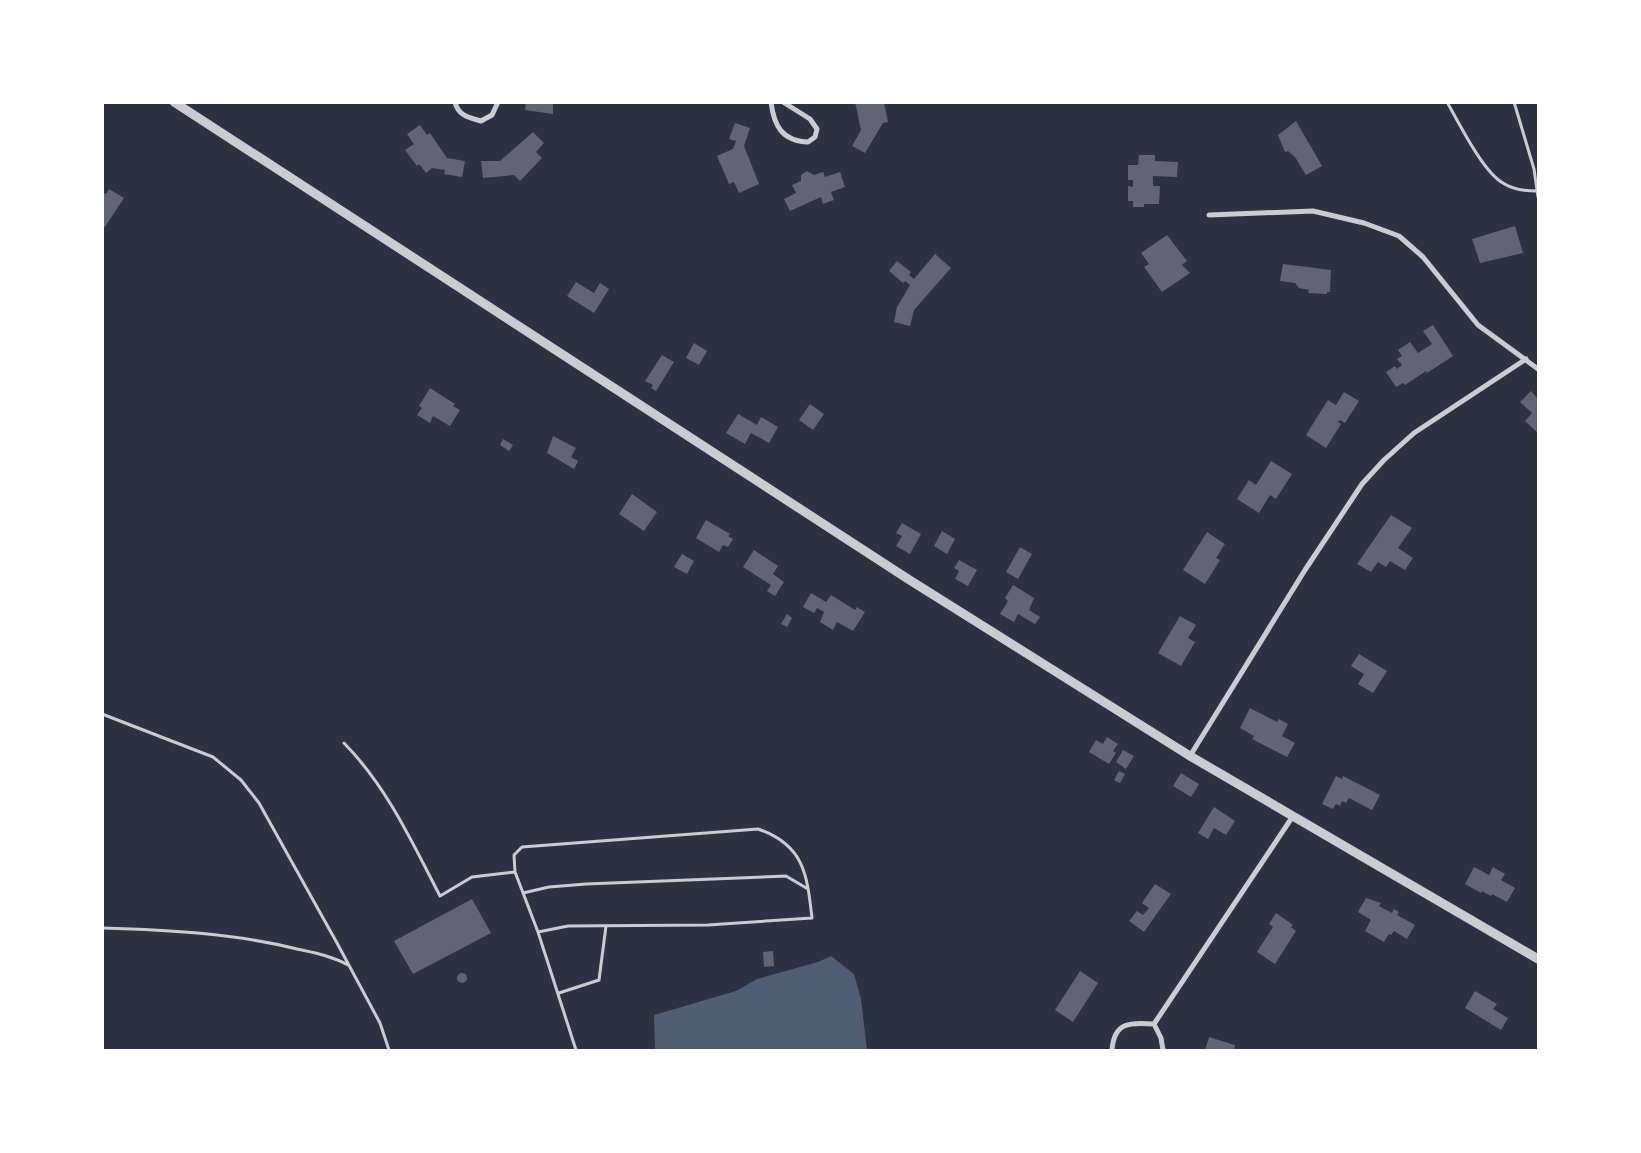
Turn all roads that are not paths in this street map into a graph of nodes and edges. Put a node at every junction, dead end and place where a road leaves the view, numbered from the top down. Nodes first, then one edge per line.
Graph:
1 (174, 102) edge
2 (455, 102) edge
3 (498, 102) edge
4 (781, 102) edge
5 (1447, 102) edge
6 (1514, 102) edge
7 (771, 104) edge
8 (1538, 168) edge
9 (1534, 169) junction
10 (1537, 191) junction
11 (1538, 197) edge
12 (1209, 215) dead end
13 (1526, 359) junction
14 (1538, 369) edge
15 (102, 714) edge
16 (344, 743) dead end
17 (1190, 756) junction
18 (1293, 816) junction
19 (515, 872) junction
20 (808, 889) junction
21 (523, 893) junction
22 (606, 926) junction
23 (102, 928) edge
24 (538, 932) junction
25 (1538, 959) edge
26 (348, 965) junction
27 (559, 993) junction
28 (1154, 1024) junction
29 (389, 1050) edge
30 (576, 1050) edge
31 (1112, 1050) edge
32 (1163, 1050) edge

1 - 17 street
2 - 3 street
4 - 7 street
4 - 7 street
5 - 10 lane
6 - 9 lane
8 - 9 lane
9 - 10 lane
10 - 11 lane
12 - 13 street
13 - 14 street
13 - 17 street
15 - 26 lane
16 - 19 lane
17 - 18 street
18 - 25 street
18 - 28 street
19 - 20 lane
19 - 21 lane
20 - 21 lane
20 - 22 lane
21 - 24 lane
22 - 24 lane
22 - 27 lane
23 - 26 lane
24 - 27 lane
26 - 29 lane
27 - 30 lane
28 - 31 street
28 - 32 street

